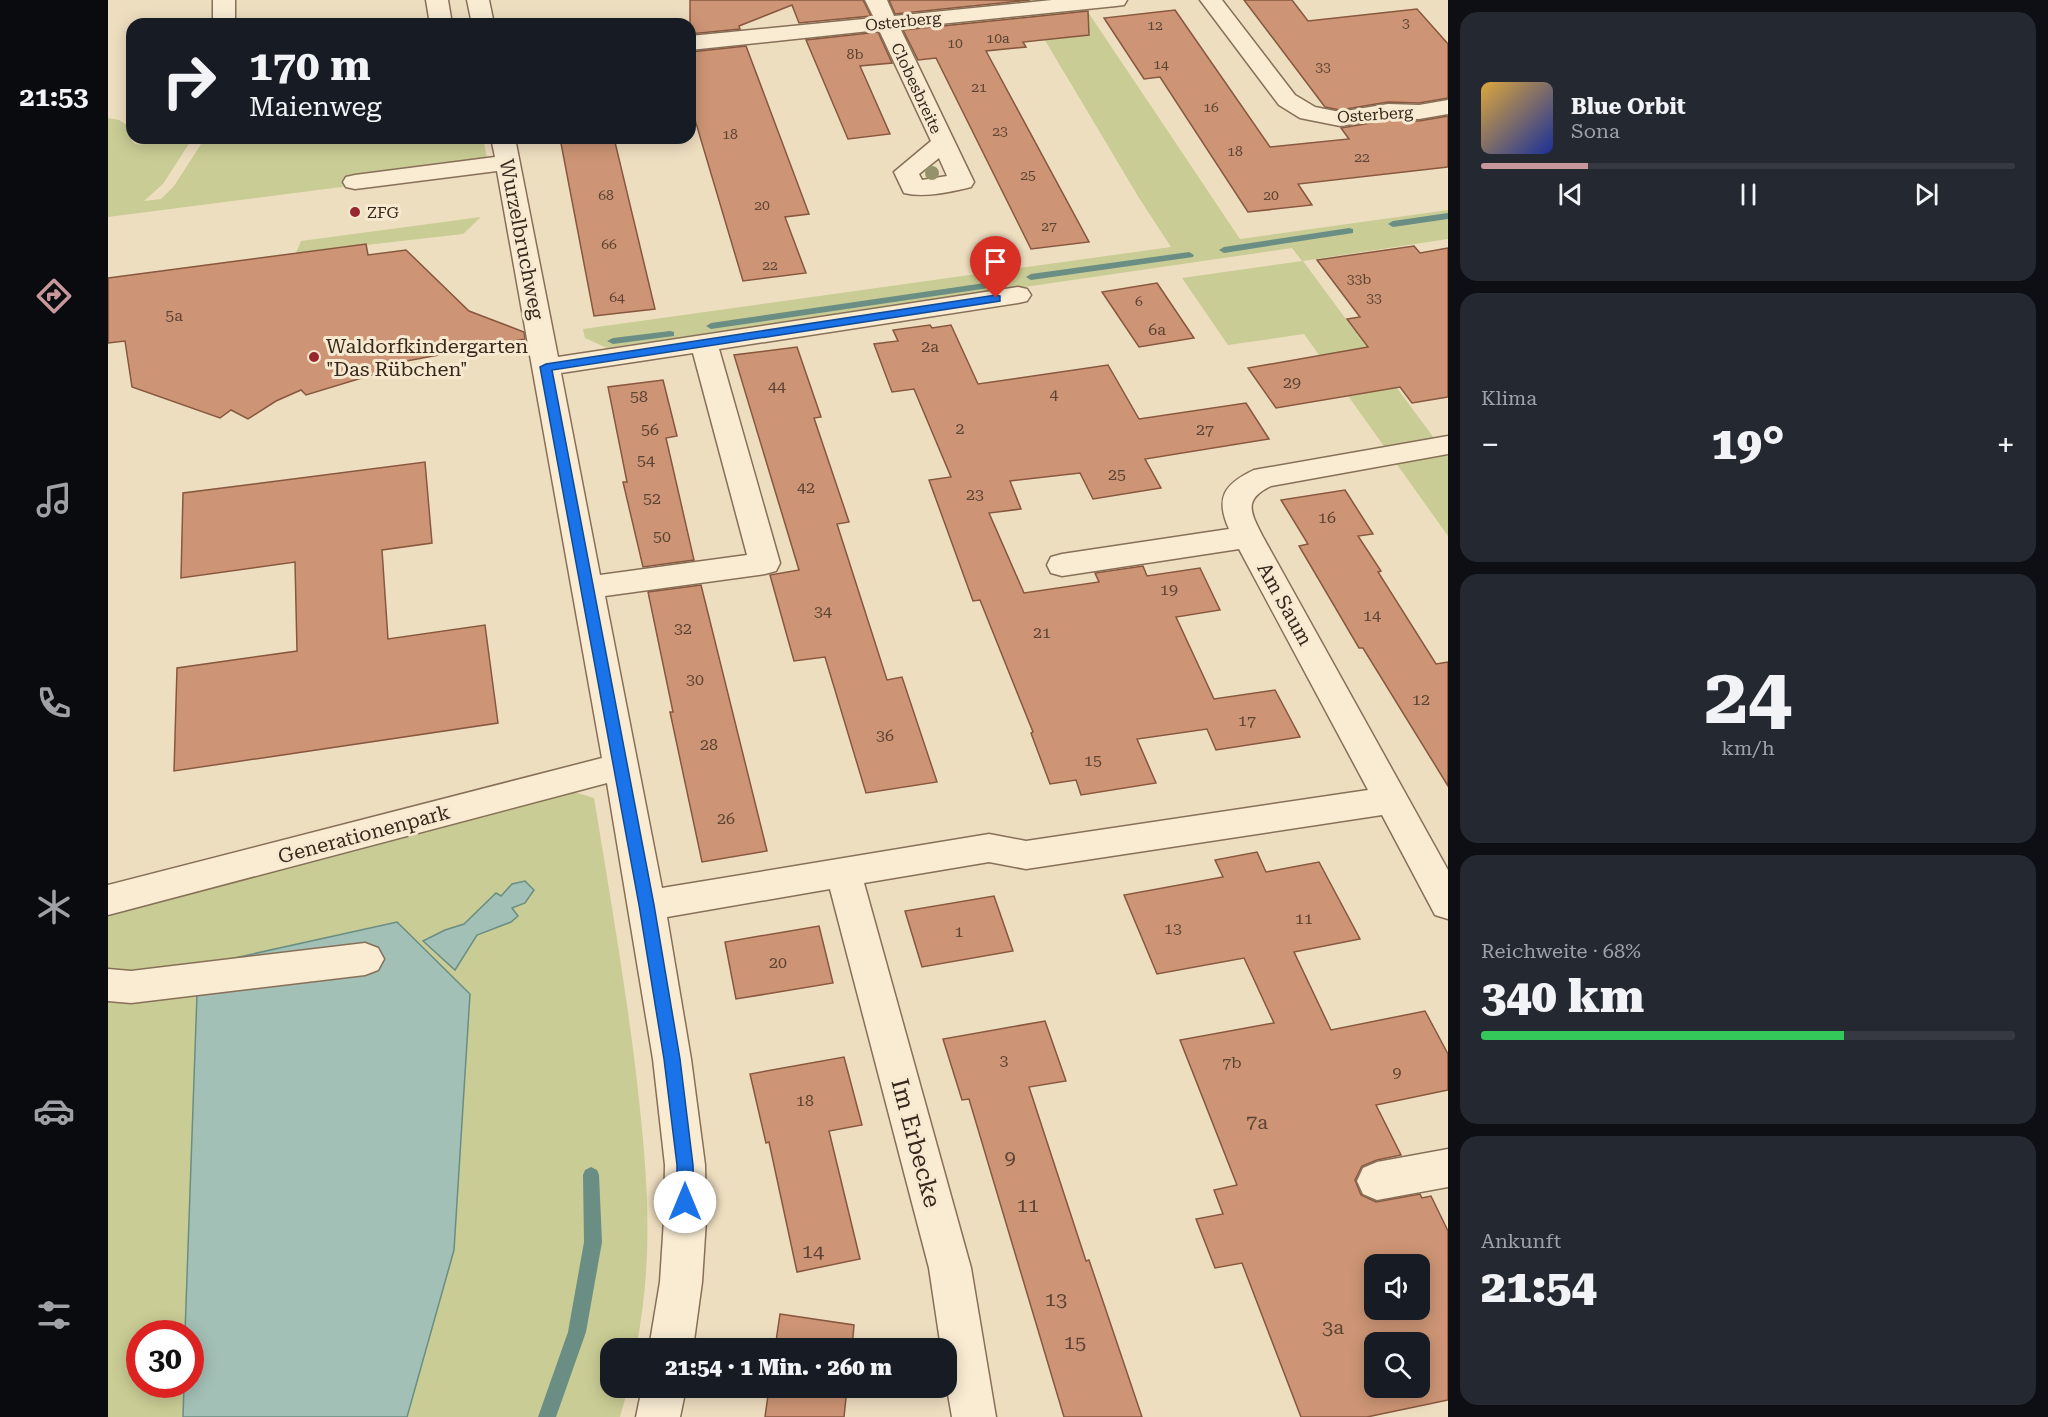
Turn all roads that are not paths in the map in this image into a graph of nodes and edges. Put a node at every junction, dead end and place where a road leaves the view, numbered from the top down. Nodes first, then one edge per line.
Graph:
1 (224, 0) edge
2 (437, 0) edge
3 (478, 0) edge
4 (876, 0) edge
5 (1116, 0) edge
6 (1211, 0) edge
7 (224, 18) edge
8 (440, 18) edge
9 (482, 18) edge
10 (887, 23) junction
11 (696, 42) edge
12 (1448, 107) edge
13 (943, 143) dead end
14 (505, 150) edge
15 (355, 182) dead end
16 (1018, 295) dead end
17 (704, 343) junction
18 (546, 367) junction
19 (1448, 445) edge
20 (1248, 537) junction
21 (1062, 565) dead end
22 (586, 588) junction
23 (621, 766) junction
24 (1391, 800) junction
25 (843, 872) junction
26 (108, 900) edge
27 (1448, 904) edge
28 (647, 905) junction
29 (365, 959) dead end
30 (108, 985) edge
31 (1448, 1168) edge
32 (1377, 1181) dead end
33 (673, 1338) edge
34 (662, 1398) edge
35 (658, 1417) edge
36 (974, 1417) edge

1 - 7 street
2 - 8 street
3 - 9 street
4 - 10 street, Clobesbreite
5 - 10 street, Osterberg
6 - 12 street, Osterberg
10 - 11 street, Osterberg
10 - 13 street, Clobesbreite
14 - 15 street
14 - 18 street, Wurzelbruchweg
16 - 17 street
17 - 18 street
17 - 22 street
18 - 22 street, Wurzelbruchweg
19 - 20 street, Am Saum
20 - 21 street
20 - 24 street, Am Saum
22 - 23 street, Wurzelbruchweg
23 - 26 street, Generationenpark
23 - 28 street, Wurzelbruchweg
24 - 25 street
24 - 27 street, Am Saum
25 - 28 street
25 - 36 street, Im Erbecke
28 - 33 street, Wurzelbruchweg
29 - 30 street
31 - 32 street
34 - 35 street

